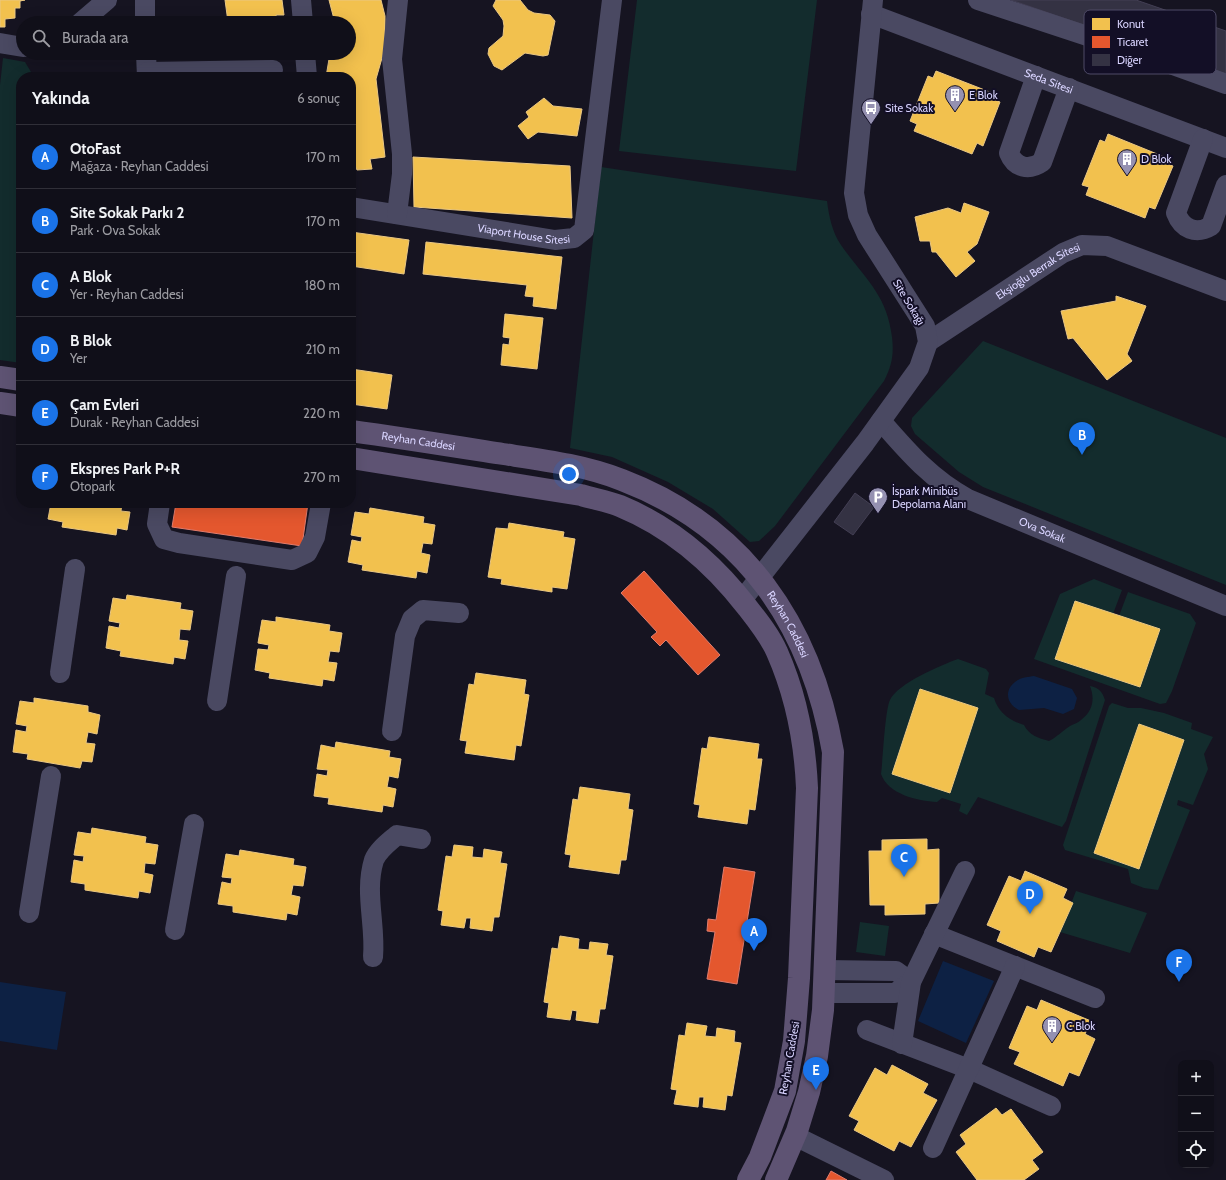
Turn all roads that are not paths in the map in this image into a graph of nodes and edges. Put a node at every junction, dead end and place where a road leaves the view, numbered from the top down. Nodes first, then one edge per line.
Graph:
1 (107, 0) edge
2 (145, 0) edge
3 (301, 0) edge
4 (398, 0) edge
5 (612, 0) edge
6 (978, 0) edge
7 (872, 7) edge
8 (88, 16) edge
9 (145, 16) edge
10 (302, 16) edge
11 (1084, 35) edge
12 (0, 44) edge
13 (16, 46) edge
14 (306, 60) edge
15 (147, 67) edge
16 (272, 70) dead end
17 (307, 72) edge
18 (1198, 74) edge
19 (1036, 76) junction
20 (1226, 84) edge
21 (1069, 88) junction
22 (1203, 139) junction
23 (1226, 148) edge
24 (1226, 185) edge
25 (356, 208) edge
26 (397, 214) junction
27 (1226, 291) edge
28 (928, 342) junction
29 (0, 377) edge
30 (16, 379) edge
31 (0, 403) edge
32 (16, 405) edge
33 (881, 421) junction
34 (356, 432) edge
35 (486, 452) junction
36 (356, 459) edge
37 (482, 480) junction
38 (159, 508) edge
39 (320, 508) edge
40 (74, 569) dead end
41 (236, 576) dead end
42 (760, 578) junction
43 (742, 600) junction
44 (1226, 606) edge
45 (459, 613) dead end
46 (60, 673) dead end
47 (217, 701) dead end
48 (392, 731) dead end
49 (51, 776) dead end
50 (194, 824) dead end
51 (421, 838) dead end
52 (964, 871) dead end
53 (29, 913) dead end
54 (175, 930) dead end
55 (934, 934) junction
56 (373, 957) dead end
57 (1015, 966) junction
58 (799, 978) junction
59 (824, 981) junction
60 (911, 982) junction
61 (1095, 998) dead end
62 (867, 1030) dead end
63 (902, 1044) junction
64 (969, 1069) junction
65 (1051, 1106) dead end
66 (795, 1136) junction
67 (934, 1148) dead end
68 (748, 1180) edge
69 (776, 1180) edge
70 (884, 1180) edge

1 - 8 street
2 - 9 street
3 - 10 street
4 - 26 street
5 - 26 street, Viaport House Sitesi
6 - 11 street
7 - 19 street, Seda Sitesi
7 - 28 street, Site Sokağı
12 - 13 street
14 - 17 street
15 - 16 street
18 - 20 street
19 - 21 street, Seda Sitesi
19 - 21 street
21 - 22 street, Seda Sitesi
22 - 23 street, Seda Sitesi
22 - 24 street
25 - 26 street, Viaport House Sitesi
27 - 28 street, Ekşioğlu Berrak Sitesi
28 - 33 street
29 - 30 main road
31 - 32 main road
33 - 42 street
33 - 44 street, Ova Sokak
34 - 35 main road, Reyhan Caddesi
35 - 37 main road
35 - 42 main road, Reyhan Caddesi
36 - 37 main road, Reyhan Caddesi
37 - 43 main road, Reyhan Caddesi
38 - 39 street
40 - 46 street
41 - 47 street
42 - 43 street
42 - 59 main road, Reyhan Caddesi
43 - 58 main road, Reyhan Caddesi
45 - 48 street
49 - 53 street
50 - 54 street
51 - 56 street
52 - 55 street
55 - 57 street
55 - 60 street
57 - 61 street
57 - 64 street
58 - 59 main road
58 - 68 main road, Reyhan Caddesi
59 - 60 street
59 - 66 main road, Reyhan Caddesi
60 - 63 street
62 - 63 street
63 - 64 street
64 - 65 street
64 - 67 street
66 - 69 main road, Reyhan Caddesi
66 - 70 street

